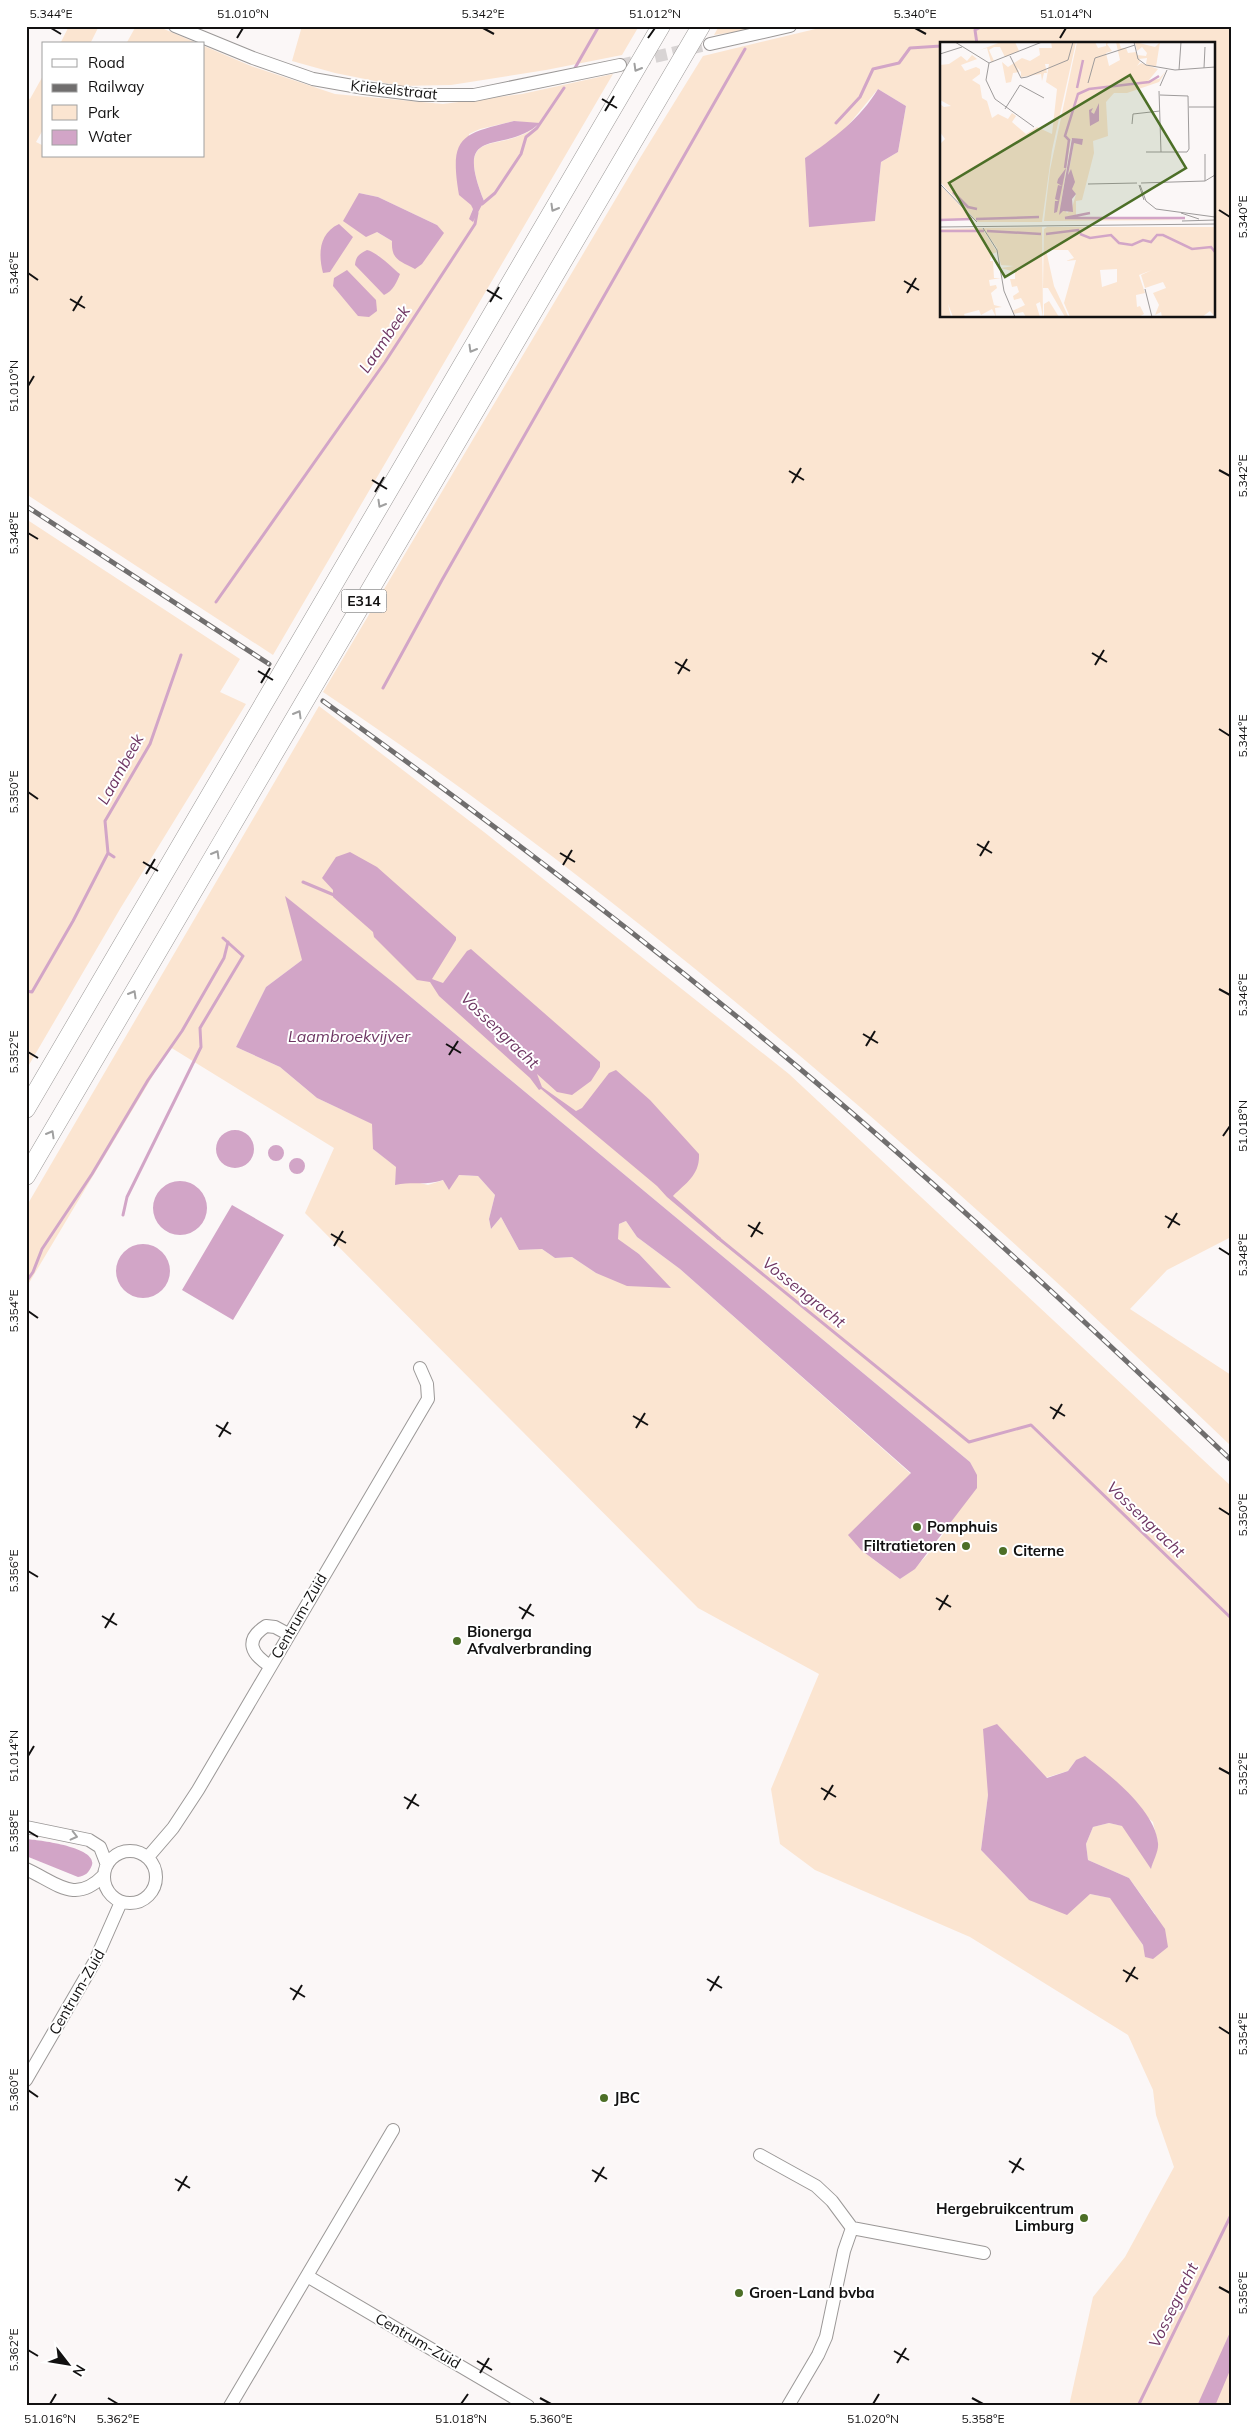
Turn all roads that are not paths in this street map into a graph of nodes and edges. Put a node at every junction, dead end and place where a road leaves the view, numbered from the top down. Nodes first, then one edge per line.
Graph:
1 (175, 26) edge
2 (661, 26) edge
3 (701, 26) edge
4 (790, 26) edge
5 (710, 44) tunnel mouth
6 (620, 65) tunnel mouth
7 (26, 1109) edge
8 (26, 1176) edge
9 (420, 1368) dead end
10 (288, 1634) junction
11 (270, 1666) junction
12 (26, 1826) edge
13 (148, 1857) junction
14 (26, 1869) edge
15 (105, 1870) junction
16 (121, 1902) junction
17 (26, 2080) edge
18 (393, 2130) dead end
19 (760, 2154) dead end
20 (852, 2228) junction
21 (984, 2253) dead end
22 (307, 2276) junction
23 (230, 2406) edge
24 (528, 2406) edge
25 (788, 2406) edge

1 - 6 street, Kriekelstraat
2 -> 7 highway, E314
8 -> 3 highway, E314
4 - 5 street
9 - 10 street, Centrum-Zuid
10 - 11 street, Centrum-Zuid
10 - 11 street
11 - 13 street, Centrum-Zuid
12 -> 15 street
13 - 15 street
13 - 16 street
14 - 15 street
15 - 16 street
16 - 17 street, Centrum-Zuid
18 - 22 street
19 - 20 street
20 - 21 street
20 - 25 street
22 - 23 street
22 - 24 street, Centrum-Zuid

